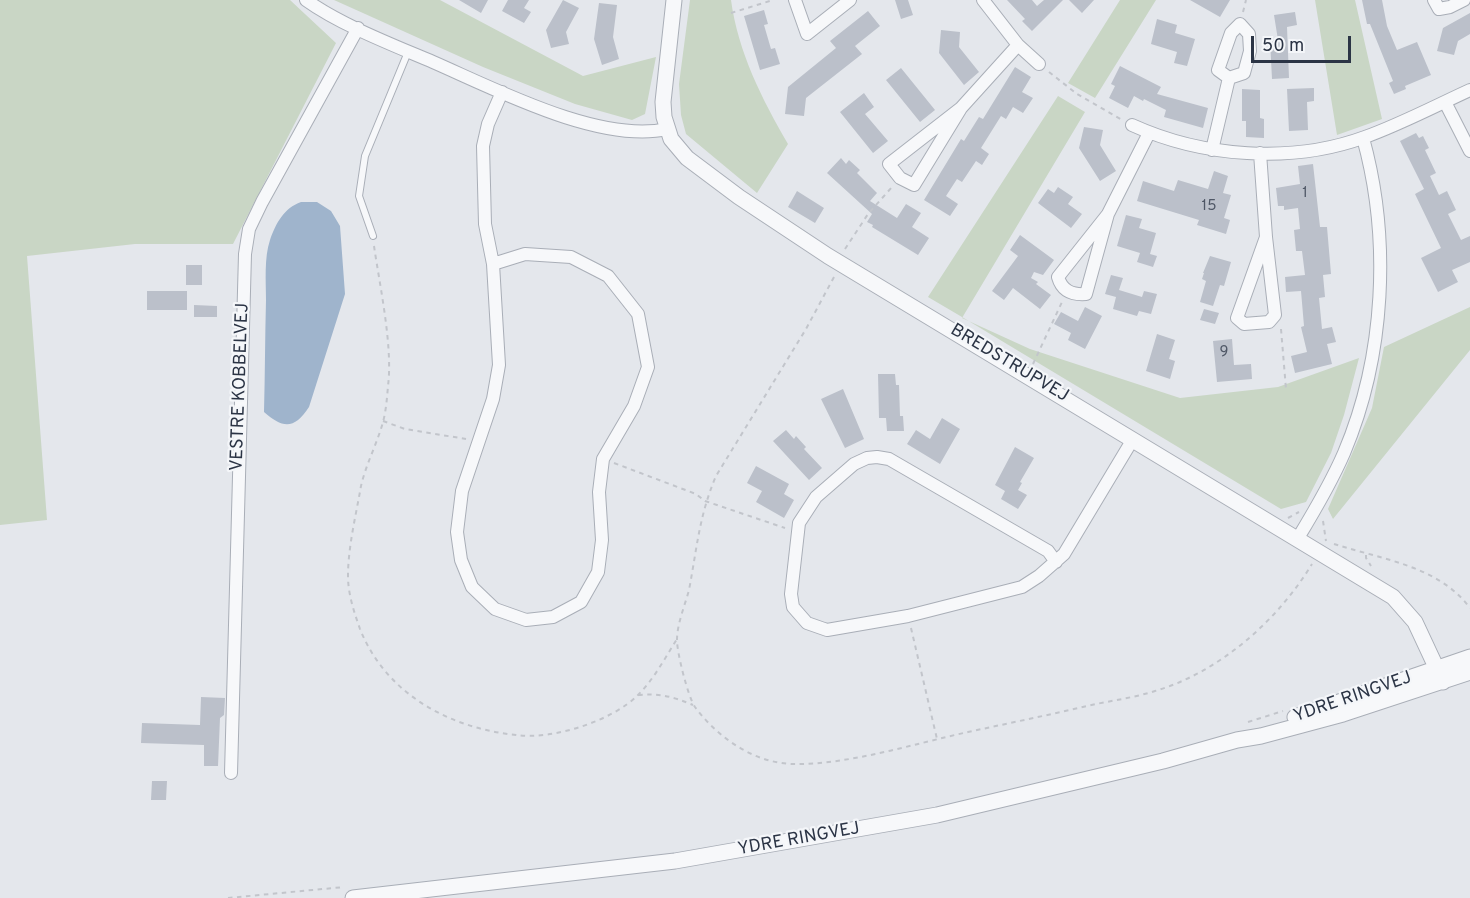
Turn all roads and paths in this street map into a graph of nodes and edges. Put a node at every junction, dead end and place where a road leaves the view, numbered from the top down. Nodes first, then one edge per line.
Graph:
1 (306, 0) edge
2 (674, 0) edge
3 (773, 0) edge
4 (795, 0) edge
5 (850, 0) edge
6 (983, 0) edge
7 (1434, 0) edge
8 (1464, 0) edge
9 (731, 13) dead end
10 (358, 28) junction
11 (1018, 45) junction
12 (409, 52) junction
13 (1039, 64) joint
14 (1229, 78) dead end
15 (1470, 90) edge
16 (502, 92) junction
17 (1445, 102) junction
18 (961, 108) junction
19 (1132, 125) joint
20 (667, 129) junction
21 (1149, 133) junction
22 (1363, 138) junction
23 (1212, 150) junction
24 (1470, 151) edge
25 (1260, 153) junction
26 (900, 178) junction
27 (1108, 214) junction
28 (373, 236) joint
29 (1266, 237) junction
30 (842, 255) dead end
31 (493, 264) junction
32 (1067, 291) junction
33 (1272, 318) junction
34 (1031, 367) dead end
35 (1286, 389) dead end
36 (383, 421) junction
37 (1133, 439) junction
38 (480, 442) junction
39 (603, 459) junction
40 (1314, 513) junction
41 (1284, 520) dead end
42 (797, 532) junction
43 (1298, 538) junction
44 (1056, 562) junction
45 (1470, 608) edge
46 (908, 616) junction
47 (677, 639) dead end
48 (1470, 657) edge
49 (1470, 672) edge
50 (1440, 675) junction
51 (637, 695) junction
52 (693, 705) dead end
53 (1284, 711) dead end
54 (1245, 723) dead end
55 (937, 739) dead end
56 (231, 773) dead end
57 (349, 892) edge
58 (228, 898) edge

1 - 10 street
2 - 20 street, BREDSTRUPVEJ
3 - 9 path
4 - 5 street
6 - 11 street
7 - 8 street
10 - 12 street
10 - 56 street, VESTRE KOBBELVEJ
11 - 13 street
11 - 18 street
12 - 16 street
12 - 28 lane
13 - 19 path
14 - 23 street
15 - 17 street
16 - 20 street
16 - 31 street
17 - 22 street
17 - 24 street
18 - 26 street
18 - 26 street
19 - 21 street
20 - 37 street, BREDSTRUPVEJ
21 - 23 street
21 - 27 street
22 - 25 street
22 - 40 street
23 - 25 street
25 - 29 street
26 - 30 path
27 - 32 street
27 - 32 street
28 - 36 path
29 - 33 street
29 - 33 street
31 - 38 street
31 - 39 street
32 - 34 path
33 - 35 path
36 - 38 path
36 - 51 path
37 - 43 street, BREDSTRUPVEJ
37 - 44 street
38 - 39 street
39 - 42 path
40 - 41 path
40 - 43 street
40 - 45 path
42 - 44 street
42 - 46 street
43 - 50 street, BREDSTRUPVEJ
44 - 46 street
46 - 55 path
47 - 51 path
48 - 50 street, YDRE RINGVEJ
49 - 50 street, YDRE RINGVEJ
50 - 57 street, YDRE RINGVEJ
51 - 52 path
53 - 54 path
57 - 58 path

